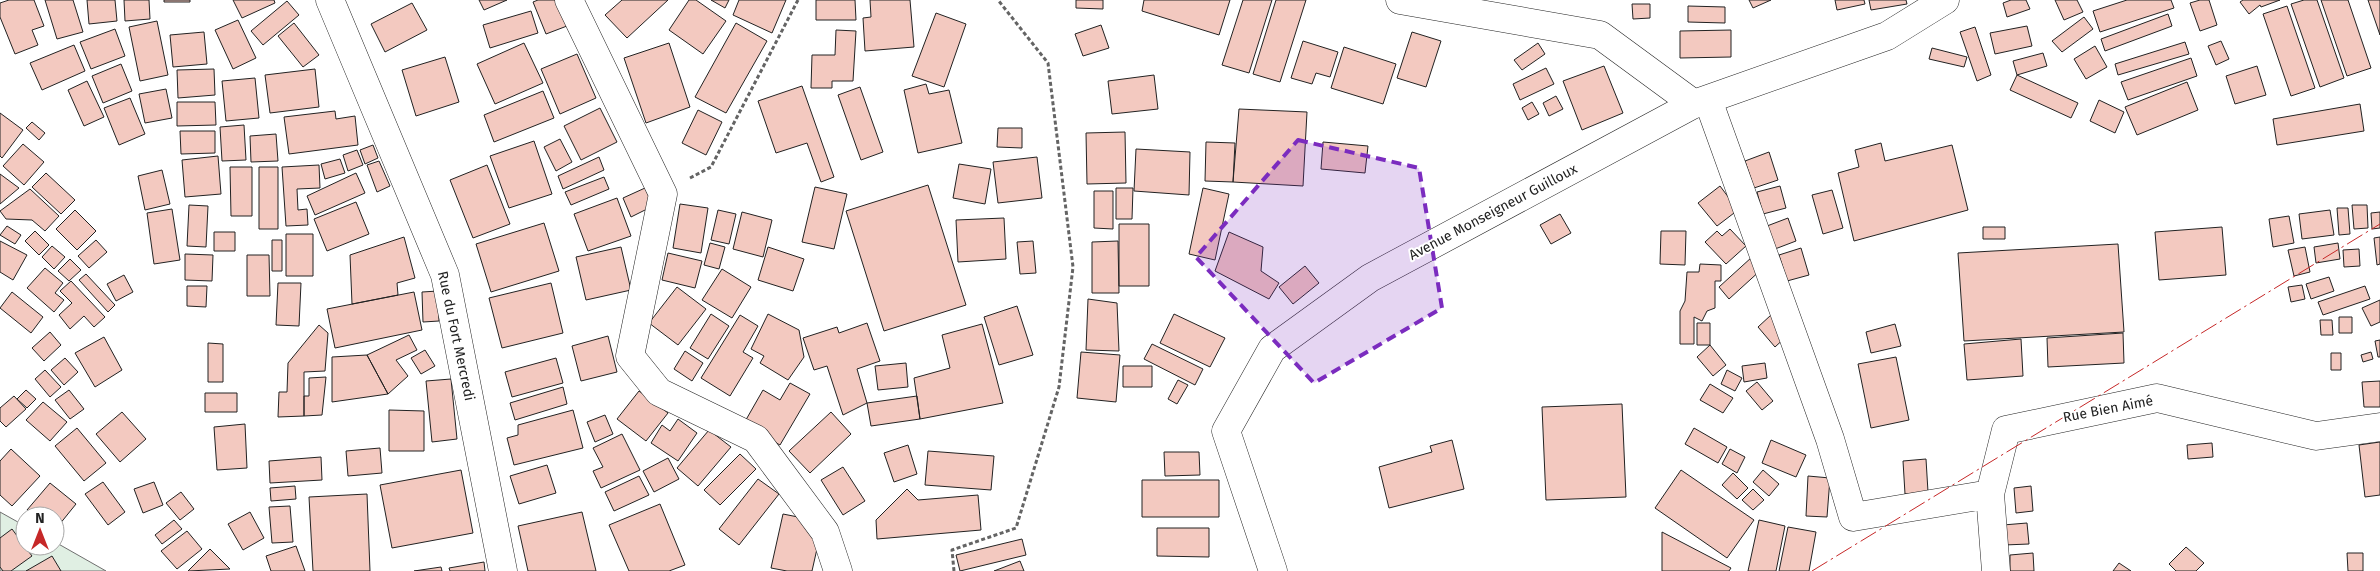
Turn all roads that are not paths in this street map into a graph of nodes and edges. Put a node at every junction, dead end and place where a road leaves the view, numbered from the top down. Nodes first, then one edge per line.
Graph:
1 (330, 0) edge
2 (569, 0) edge
3 (1400, 0) edge
4 (1945, 0) edge
5 (1701, 102) junction
6 (2380, 427) edge
7 (1990, 494) junction
8 (503, 571) edge
9 (838, 571) edge
10 (1273, 571) edge
11 (1996, 571) edge

1 - 8 street, Rue du Fort Mercredi
2 - 9 street
3 - 5 street
4 - 5 street, Avenue Monseigneur Guilloux
5 - 7 street
5 - 10 street, Avenue Monseigneur Guilloux
6 - 7 street, Rue Bien Aimé
7 - 11 street, Rue Bien Aimé

